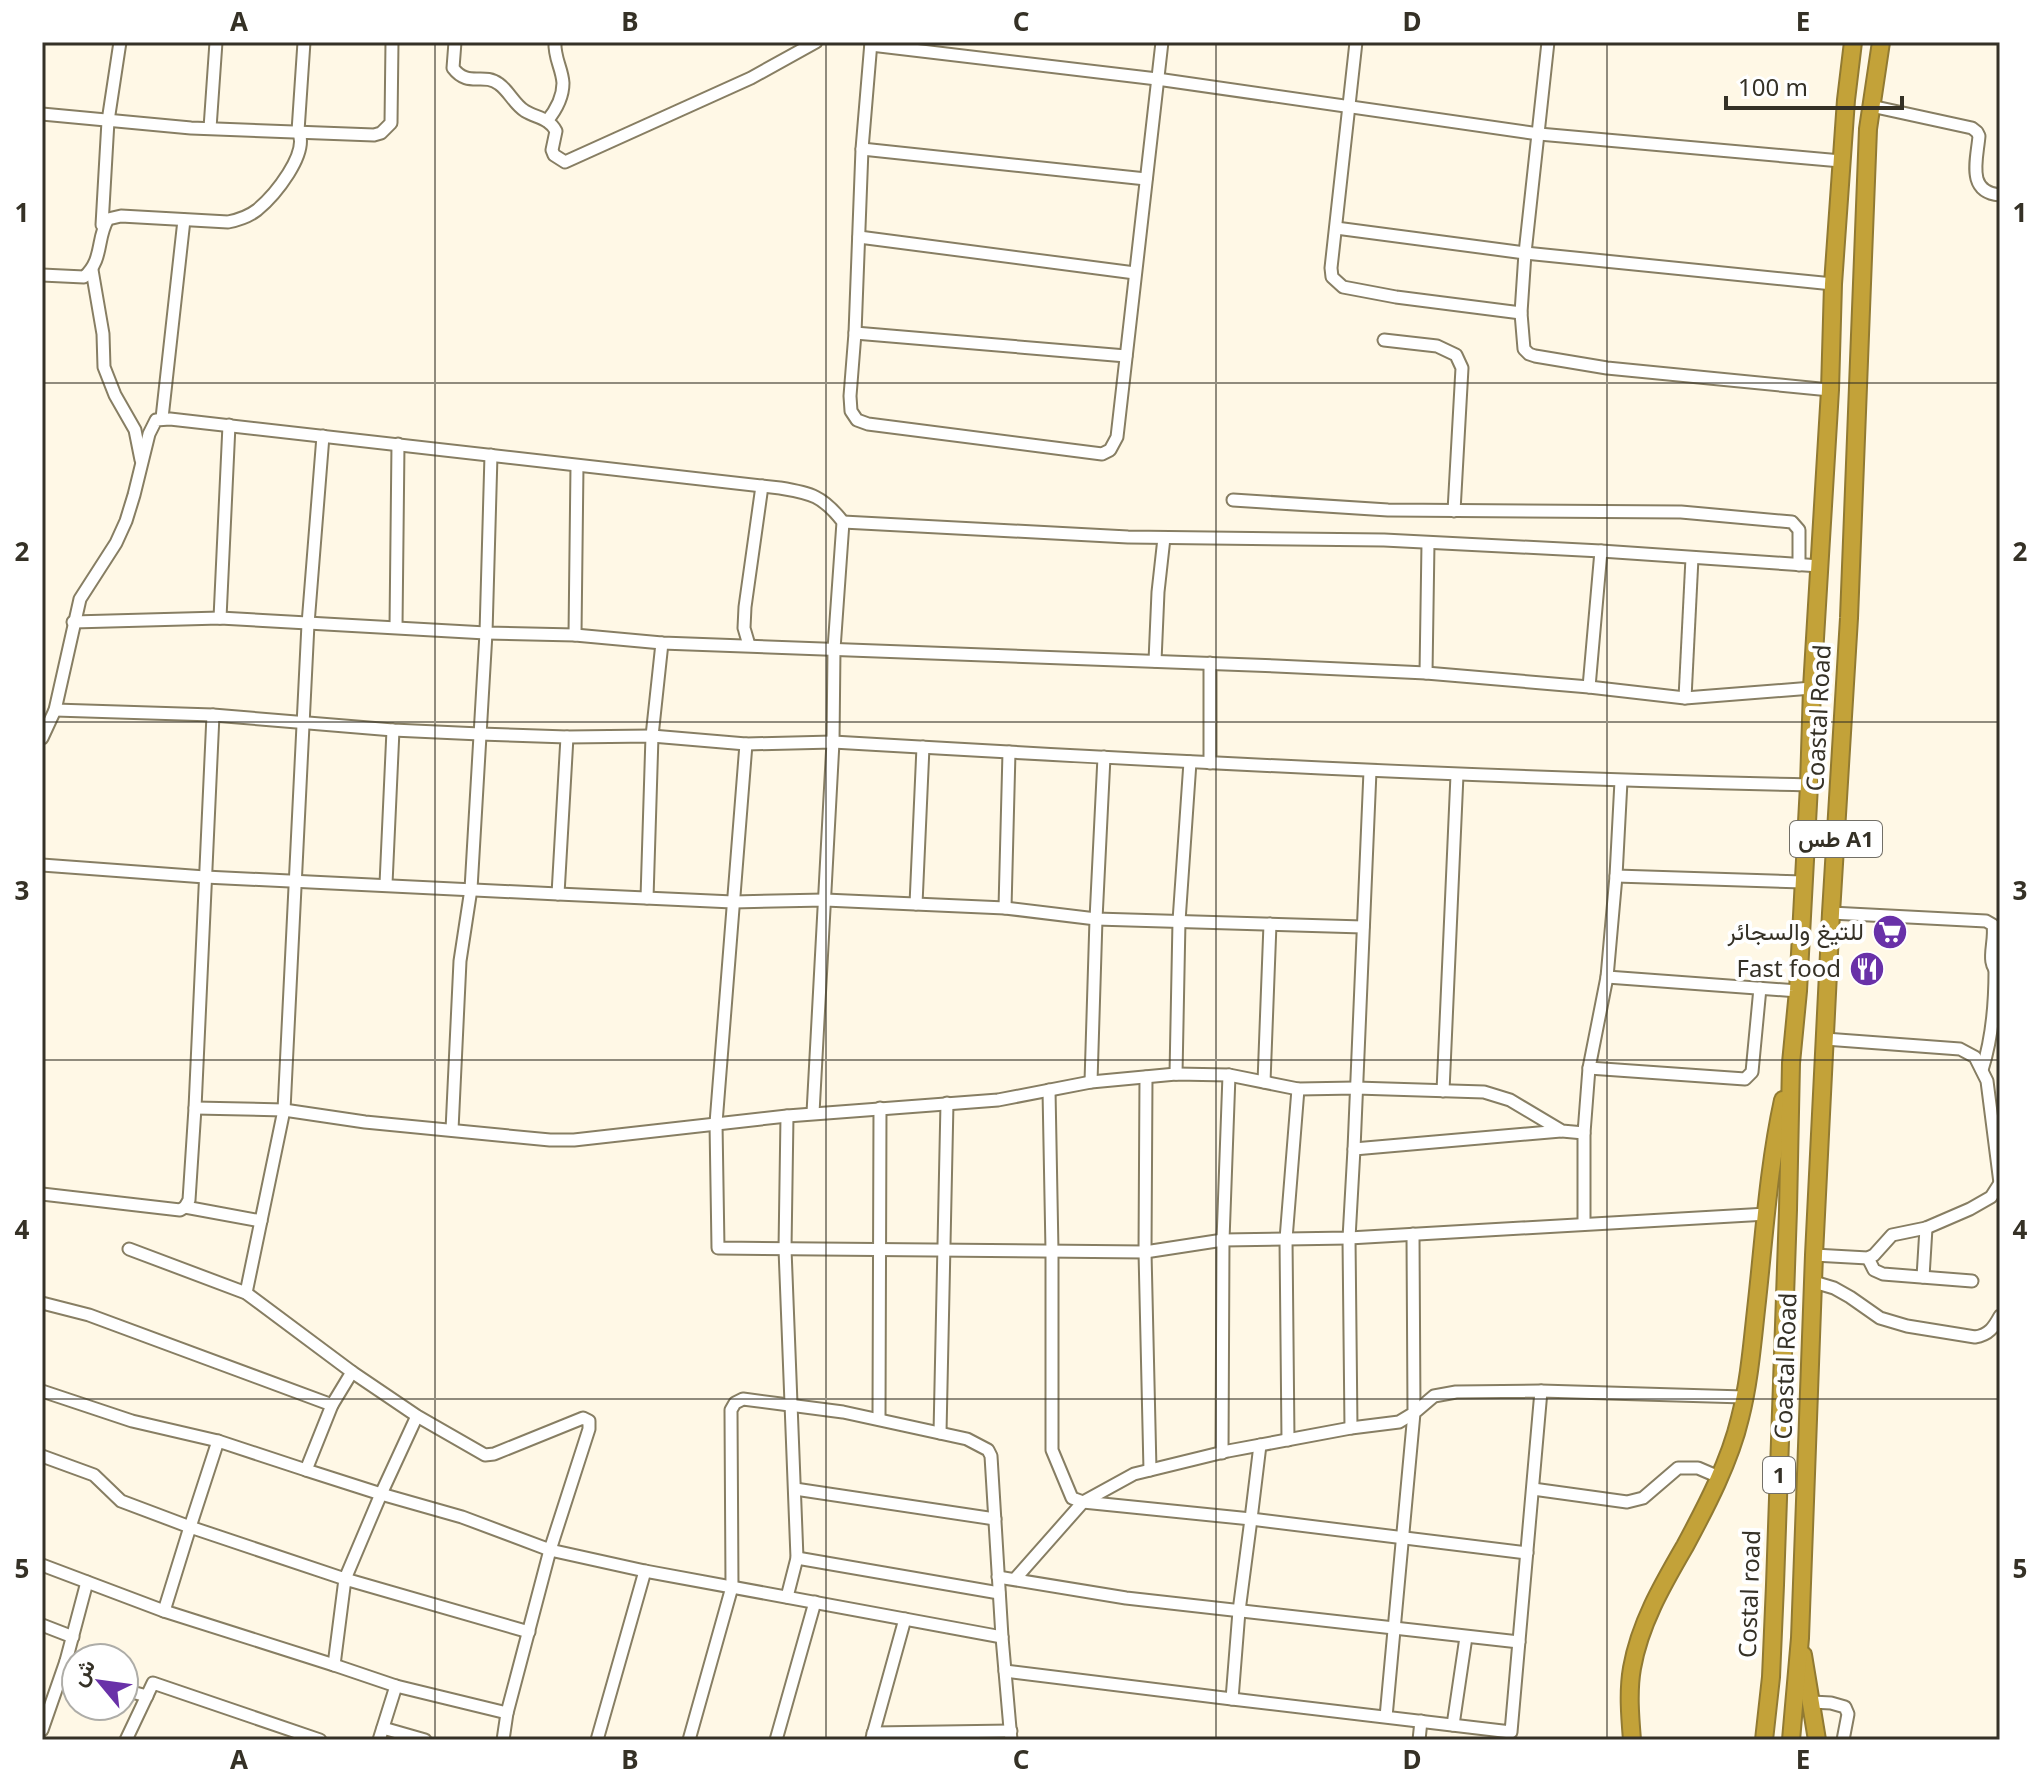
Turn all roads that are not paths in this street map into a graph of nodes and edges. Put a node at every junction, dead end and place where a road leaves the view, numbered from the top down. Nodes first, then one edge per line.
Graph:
1 (120, 42) edge
2 (216, 42) edge
3 (304, 42) edge
4 (392, 42) edge
5 (455, 42) edge
6 (555, 42) edge
7 (816, 42) edge
8 (1162, 42) edge
9 (1356, 42) edge
10 (1548, 42) edge
11 (1853, 42) edge
12 (1881, 42) edge
13 (871, 44) edge
14 (1157, 79) junction
15 (1871, 106) junction
16 (1349, 107) junction
17 (42, 114) edge
18 (108, 121) junction
19 (547, 121) junction
20 (210, 128) junction
21 (298, 131) junction
22 (1539, 134) junction
23 (862, 149) junction
24 (1841, 161) junction
25 (1146, 179) junction
26 (2000, 195) edge
27 (184, 220) junction
28 (1336, 228) junction
29 (102, 229) junction
30 (859, 237) junction
31 (1525, 253) junction
32 (92, 270) junction
33 (1135, 273) junction
34 (42, 275) edge
35 (1833, 284) junction
36 (1521, 313) junction
37 (855, 333) junction
38 (1384, 340) dead end
39 (1126, 356) junction
40 (1830, 390) junction
41 (162, 418) junction
42 (229, 425) junction
43 (323, 436) junction
44 (398, 444) junction
45 (491, 455) junction
46 (142, 464) junction
47 (577, 466) junction
48 (762, 486) junction
49 (1233, 500) dead end
50 (1454, 511) junction
51 (843, 522) junction
52 (1164, 538) junction
53 (1428, 543) junction
54 (1601, 551) junction
55 (1692, 558) junction
56 (1799, 565) junction
57 (1820, 566) junction
58 (220, 618) junction
59 (73, 622) junction
60 (308, 624) junction
61 (396, 627) junction
62 (486, 633) junction
63 (575, 635) junction
64 (662, 643) junction
65 (749, 645) junction
66 (834, 649) junction
67 (1155, 661) junction
68 (1210, 663) junction
69 (1426, 673) junction
70 (1589, 687) junction
71 (1812, 688) junction
72 (1685, 698) junction
73 (55, 710) junction
74 (213, 715) junction
75 (303, 723) junction
76 (393, 730) junction
77 (480, 734) junction
78 (652, 736) junction
79 (567, 737) junction
80 (42, 738) edge
81 (833, 742) junction
82 (746, 744) junction
83 (923, 747) junction
84 (1009, 752) junction
85 (1104, 757) junction
86 (1190, 762) junction
87 (1210, 763) junction
88 (1370, 771) junction
89 (1457, 775) junction
90 (1621, 781) junction
91 (1809, 785) junction
92 (42, 865) edge
93 (1616, 876) junction
94 (205, 877) junction
95 (296, 880) junction
96 (1803, 882) junction
97 (386, 884) junction
98 (471, 889) junction
99 (558, 894) junction
100 (647, 898) junction
101 (825, 900) junction
102 (733, 902) junction
103 (916, 904) junction
104 (1005, 908) junction
105 (1831, 913) junction
106 (1096, 919) junction
107 (1179, 921) junction
108 (1270, 924) junction
109 (1363, 927) junction
110 (1997, 972) edge
111 (1607, 977) junction
112 (1760, 988) junction
113 (1798, 991) junction
114 (1825, 1039) junction
115 (1791, 1063) junction
116 (1589, 1068) junction
117 (1982, 1070) junction
118 (1176, 1074) junction
119 (1229, 1075) junction
120 (1146, 1077) junction
121 (1091, 1082) junction
122 (1264, 1082) junction
123 (1356, 1088) junction
124 (1298, 1089) junction
125 (1049, 1090) junction
126 (1443, 1091) junction
127 (947, 1103) junction
128 (195, 1108) junction
129 (880, 1108) junction
130 (284, 1110) junction
131 (813, 1113) junction
132 (787, 1116) junction
133 (716, 1123) junction
134 (452, 1130) junction
135 (1562, 1131) junction
136 (1584, 1133) junction
137 (1354, 1149) junction
138 (2000, 1183) edge
139 (42, 1194) edge
140 (185, 1207) junction
141 (1767, 1214) junction
142 (261, 1221) junction
143 (1584, 1224) junction
144 (1926, 1228) junction
145 (1413, 1234) junction
146 (1349, 1238) junction
147 (1286, 1239) junction
148 (1223, 1240) junction
149 (129, 1249) dead end
150 (785, 1249) junction
151 (880, 1251) junction
152 (944, 1251) junction
153 (1052, 1251) junction
154 (1145, 1252) junction
155 (1814, 1255) junction
156 (1868, 1258) junction
157 (1923, 1277) junction
158 (1972, 1281) dead end
159 (1814, 1282) junction
160 (246, 1293) junction
161 (42, 1303) edge
162 (2000, 1316) edge
163 (352, 1372) junction
164 (42, 1391) edge
165 (1541, 1391) junction
166 (1744, 1397) junction
167 (332, 1405) junction
168 (789, 1405) junction
169 (1414, 1413) junction
170 (417, 1416) junction
171 (879, 1419) junction
172 (1351, 1428) junction
173 (940, 1433) junction
174 (1288, 1440) junction
175 (218, 1441) junction
176 (1260, 1445) junction
177 (1222, 1453) junction
178 (42, 1456) edge
179 (306, 1470) junction
180 (1150, 1470) junction
181 (1719, 1477) junction
182 (795, 1489) junction
183 (1533, 1489) junction
184 (381, 1494) junction
185 (1083, 1502) junction
186 (995, 1519) junction
187 (1251, 1519) junction
188 (190, 1527) junction
189 (1402, 1538) junction
190 (550, 1550) junction
191 (1527, 1553) junction
192 (797, 1558) junction
193 (42, 1565) edge
194 (645, 1571) junction
195 (998, 1577) junction
196 (345, 1579) junction
197 (1015, 1579) junction
198 (87, 1582) junction
199 (732, 1587) junction
200 (999, 1593) junction
201 (787, 1597) junction
202 (815, 1602) junction
203 (164, 1611) junction
204 (1239, 1611) junction
205 (905, 1619) junction
206 (42, 1625) edge
207 (1394, 1629) junction
208 (529, 1632) junction
209 (73, 1637) junction
210 (1002, 1637) junction
211 (1466, 1637) junction
212 (1800, 1638) junction
213 (73, 1642) edge
214 (1519, 1642) junction
215 (334, 1665) junction
216 (1005, 1671) junction
217 (396, 1686) junction
218 (60, 1694) edge
219 (140, 1694) edge
220 (147, 1696) junction
221 (1232, 1699) junction
222 (1812, 1702) junction
223 (507, 1713) junction
224 (1386, 1717) junction
225 (1421, 1721) junction
226 (1453, 1725) junction
227 (381, 1734) edge
228 (1011, 1735) edge
229 (44, 1736) edge
230 (872, 1736) edge
231 (126, 1740) edge
232 (320, 1740) edge
233 (425, 1740) edge
234 (503, 1740) edge
235 (597, 1740) edge
236 (689, 1740) edge
237 (776, 1740) edge
238 (1419, 1740) edge
239 (1632, 1740) edge
240 (1764, 1740) edge
241 (1791, 1740) edge
242 (1817, 1740) edge
243 (1843, 1740) edge

1 - 18 street
2 - 20 street
3 - 21 street
4 - 21 street
5 - 19 street
6 - 19 street
7 - 19 street
8 - 14 street
9 - 16 street
10 - 22 street
11 - 24 highway, Coastal Road / طس A1
12 - 15 highway, Coastal Road / طس A1
13 - 14 street
13 - 23 street
14 - 16 street
14 - 25 street
15 - 26 street
15 - 105 highway, Coastal Road / طس A1
16 - 22 street
16 - 28 street
17 - 18 street
18 - 20 street
18 - 29 street
20 - 21 street
21 - 27 street
22 - 24 street
22 - 31 street
23 - 25 street
23 - 30 street
24 - 35 highway, Coastal Road / طس A1
25 - 33 street
27 - 29 street
27 - 41 street
28 - 31 street
28 - 36 street
29 - 32 street
30 - 33 street
30 - 37 street
31 - 35 street
31 - 36 street
32 - 34 street
32 - 46 street
33 - 39 street
35 - 40 highway, Coastal Road / طس A1
36 - 40 street
37 - 39 street
37 - 39 street
38 - 50 street
40 - 57 highway, Coastal Road / طس A1
41 - 42 street
41 - 46 street
42 - 43 street
42 - 58 street
43 - 44 street
43 - 60 street
44 - 45 street
44 - 61 street
45 - 47 street
45 - 62 street
46 - 59 street
47 - 48 street
47 - 63 street
48 - 51 street
48 - 65 street
49 - 50 street
50 - 56 street
51 - 52 street
51 - 66 street
52 - 53 street
52 - 67 street
53 - 54 street
53 - 69 street
54 - 55 street
54 - 70 street
55 - 56 street
55 - 72 street
56 - 57 street
57 - 71 highway, Coastal Road / طس A1
58 - 59 street
58 - 60 street
59 - 73 street
60 - 61 street
60 - 75 street
61 - 62 street
62 - 63 street
62 - 77 street
63 - 64 street
64 - 65 street
64 - 78 street
65 - 66 street
66 - 67 street
66 - 81 street
67 - 68 street
68 - 69 street
68 - 87 street
69 - 70 street
70 - 72 street
71 - 72 street
71 - 91 highway, Coastal Road / طس A1
73 - 74 street
73 - 80 street
74 - 75 street
74 - 94 street
75 - 76 street
75 - 95 street
76 - 77 street
76 - 97 street
77 - 79 street
77 - 98 street
78 - 79 street
78 - 82 street
78 - 100 street
79 - 99 street
81 - 82 street
81 - 83 street
81 - 101 street
82 - 102 street
83 - 84 street
83 - 103 street
84 - 85 street
84 - 104 street
85 - 86 street
85 - 106 street
86 - 87 street
86 - 107 street
87 - 88 street
88 - 89 street
88 - 109 street
89 - 90 street
89 - 126 street
90 - 91 street
90 - 93 street
91 - 96 highway, Coastal Road / طس A1
92 - 94 street
93 - 96 street
93 - 111 street
94 - 95 street
94 - 128 street
95 - 97 street
95 - 130 street
96 - 113 highway, Coastal Road / طس A1
97 - 98 street
98 - 99 street
98 - 134 street
99 - 100 street
100 - 102 street
101 - 102 street
101 - 103 street
101 - 131 street
102 - 133 street
103 - 104 street
104 - 106 street
105 - 110 street
105 - 114 highway, Coastal Road / طس A1
106 - 107 street
106 - 121 street
107 - 108 street
107 - 118 street
108 - 109 street
108 - 122 street
109 - 123 street
110 - 117 street
111 - 112 street
111 - 116 street
112 - 113 street
112 - 116 street
113 - 115 highway, Coastal Road / طس A1
114 - 117 street
114 - 155 highway, Coastal Road / طس A1
115 - 141 highway
115 - 240 highway, Costal road / 1
116 - 136 street
117 - 138 street
118 - 119 street
118 - 120 street
119 - 122 street
119 - 148 street
120 - 121 street
120 - 154 street
121 - 125 street
122 - 124 street
123 - 124 street
123 - 126 street
123 - 137 street
124 - 147 street
125 - 127 street
125 - 153 street
126 - 135 street
127 - 129 street
127 - 152 street
128 - 130 street
128 - 140 street
129 - 131 street
129 - 151 street
130 - 134 street
130 - 142 street
131 - 132 street
132 - 133 street
132 - 150 street
133 - 134 street
133 - 150 street
135 - 136 street
135 - 137 street
136 - 143 street
137 - 146 street
138 - 144 street
139 - 140 street
140 - 142 street
141 - 143 street
141 - 166 highway
142 - 160 street
143 - 145 street
144 - 156 street
144 - 157 street
145 - 146 street
145 - 169 street
146 - 147 street
146 - 172 street
147 - 148 street
147 - 174 street
148 - 154 street
148 - 177 street
149 - 160 street
150 - 151 street
150 - 168 street
151 - 152 street
151 - 171 street
152 - 153 street
152 - 173 street
153 - 154 street
153 - 185 street
154 - 180 street
155 - 156 street
155 - 159 highway, Coastal Road / طس A1
156 - 157 street
157 - 158 street
159 - 162 street
159 - 212 highway, Coastal Road / طس A1
160 - 163 street
161 - 167 street
163 - 167 street
163 - 170 street
164 - 175 street
165 - 166 street
165 - 169 street
165 - 183 street
166 - 181 highway
167 - 179 street
168 - 171 street
168 - 182 street
168 - 199 street
169 - 172 street
169 - 189 street
170 - 184 street
170 - 190 street
171 - 173 street
172 - 174 street
173 - 186 street
174 - 176 street
175 - 179 street
175 - 188 street
176 - 177 street
176 - 187 street
177 - 180 street
178 - 188 street
179 - 184 street
180 - 185 street
181 - 183 street
181 - 239 highway
182 - 186 street
182 - 192 street
183 - 191 street
184 - 190 street
184 - 196 street
185 - 187 street
185 - 197 street
186 - 195 street
187 - 189 street
187 - 204 street
188 - 196 street
188 - 203 street
189 - 191 street
189 - 207 street
190 - 194 street
190 - 208 street
191 - 214 street
192 - 200 street
192 - 201 street
193 - 198 street
194 - 199 street
194 - 235 street
195 - 197 street
195 - 200 street
196 - 208 street
196 - 215 street
197 - 204 street
198 - 203 street
198 - 209 street
199 - 201 street
199 - 236 street
200 - 210 street
201 - 202 street
202 - 205 street
202 - 237 street
203 - 215 street
204 - 207 street
204 - 221 street
205 - 210 street
205 - 230 street
206 - 209 street
207 - 211 street
207 - 224 street
208 - 223 street
209 - 213 street
210 - 216 street
211 - 214 street
211 - 226 street
212 - 222 highway, Coastal Road / طس A1
212 - 241 highway, Coastal Road
214 - 226 street
215 - 217 street
216 - 221 street
216 - 228 street
217 - 223 street
217 - 227 street
218 - 229 street
219 - 220 street
220 - 231 street
220 - 232 street
221 - 224 street
222 - 242 highway, Coastal Road / طس A1
222 - 243 street
223 - 234 street
224 - 225 street
225 - 226 street
225 - 238 street
227 - 233 street
228 - 230 street

